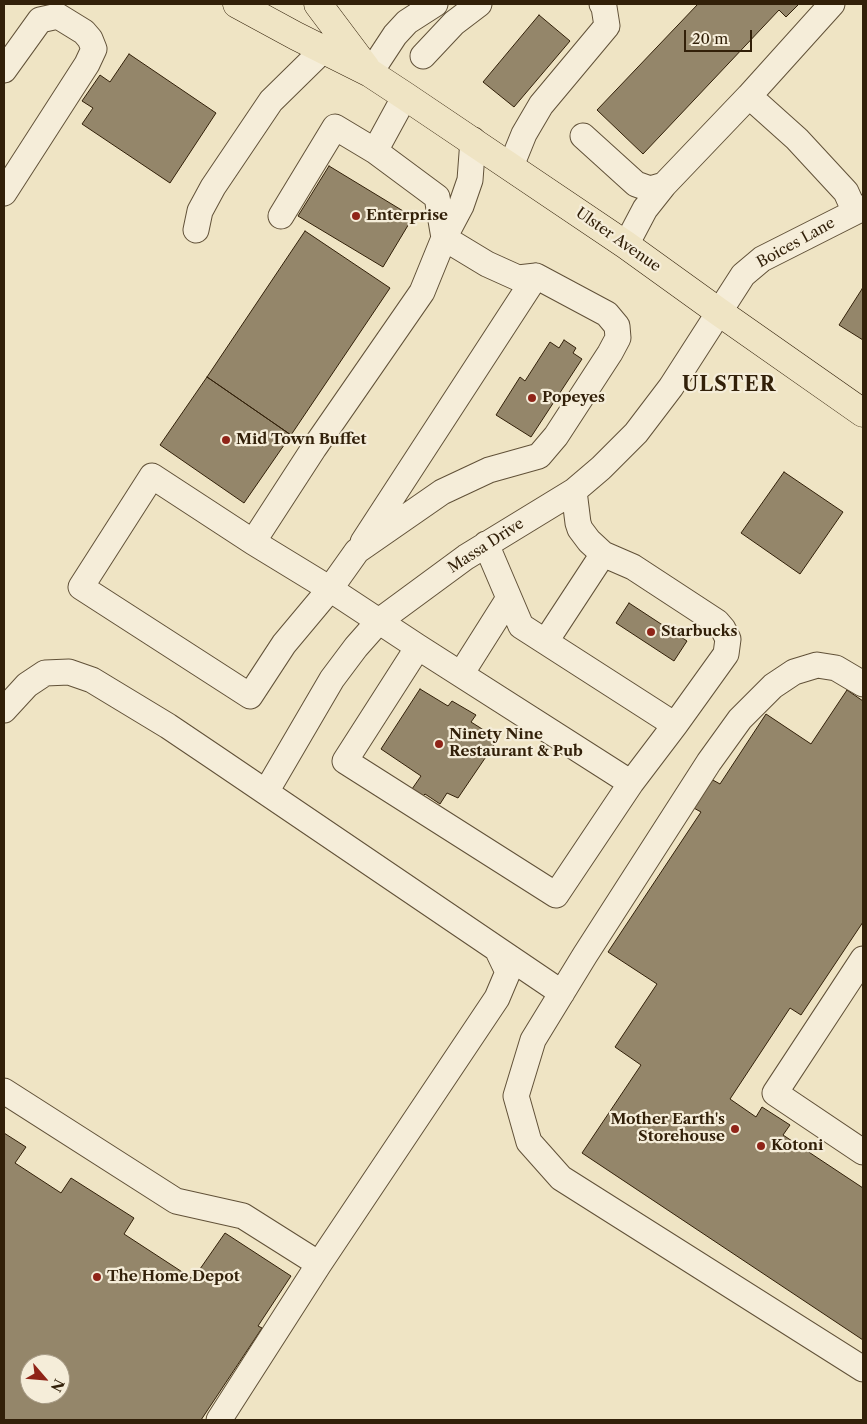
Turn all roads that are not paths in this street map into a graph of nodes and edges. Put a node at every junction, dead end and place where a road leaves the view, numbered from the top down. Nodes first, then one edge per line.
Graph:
1 (237, 4) edge
2 (318, 4) edge
3 (436, 4) edge
4 (479, 4) edge
5 (602, 4) edge
6 (832, 4) edge
7 (324, 49) junction
8 (423, 56) dead end
9 (4, 70) edge
10 (370, 73) junction
11 (405, 96) junction
12 (748, 96) junction
13 (583, 136) dead end
14 (473, 140) junction
15 (374, 151) junction
16 (511, 166) junction
17 (664, 185) junction
18 (4, 193) edge
19 (859, 210) edge
20 (281, 216) dead end
21 (196, 230) dead end
22 (444, 238) junction
23 (626, 245) junction
24 (536, 276) junction
25 (719, 312) junction
26 (863, 413) edge
27 (574, 491) junction
28 (253, 542) junction
29 (486, 544) junction
30 (357, 551) junction
31 (603, 554) junction
32 (330, 589) junction
33 (509, 598) junction
34 (378, 621) junction
35 (546, 641) junction
36 (418, 647) junction
37 (461, 674) junction
38 (863, 684) edge
39 (4, 710) edge
40 (669, 721) junction
41 (631, 783) junction
42 (266, 792) junction
43 (497, 949) junction
44 (863, 959) edge
45 (562, 993) junction
46 (4, 1091) edge
47 (863, 1152) edge
48 (320, 1264) junction
49 (863, 1369) edge
50 (219, 1420) edge

1 - 7 main road
2 - 10 main road
3 - 10 street
4 - 8 street
5 - 16 street
6 - 12 street
7 - 10 main road
7 - 21 street
9 - 18 street
10 - 11 main road, Ulster Avenue
11 - 14 main road, Ulster Avenue
11 - 15 street
12 - 17 street
12 - 19 street
13 - 17 street
14 - 16 main road, Ulster Avenue
14 - 22 street
15 - 20 street
15 - 22 street
16 - 23 main road, Ulster Avenue
17 - 23 street
19 - 25 street, Boices Lane
22 - 24 street
22 - 28 street
23 - 25 main road, Ulster Avenue
24 - 30 street
24 - 30 street
25 - 26 main road, Ulster Avenue
25 - 27 street, Massa Drive
27 - 29 street, Massa Drive
27 - 31 street
28 - 32 street
28 - 32 street
29 - 33 street
29 - 34 street, Massa Drive
30 - 32 street
31 - 35 street
31 - 40 street
32 - 34 street
33 - 35 street
33 - 37 street
34 - 36 street
34 - 42 street, Massa Drive
35 - 40 street
36 - 37 street
36 - 41 street
37 - 41 street
38 - 45 street
39 - 42 street
40 - 41 street
42 - 43 street
43 - 45 street
43 - 48 street
44 - 47 street
45 - 49 street
46 - 48 street
48 - 50 street

